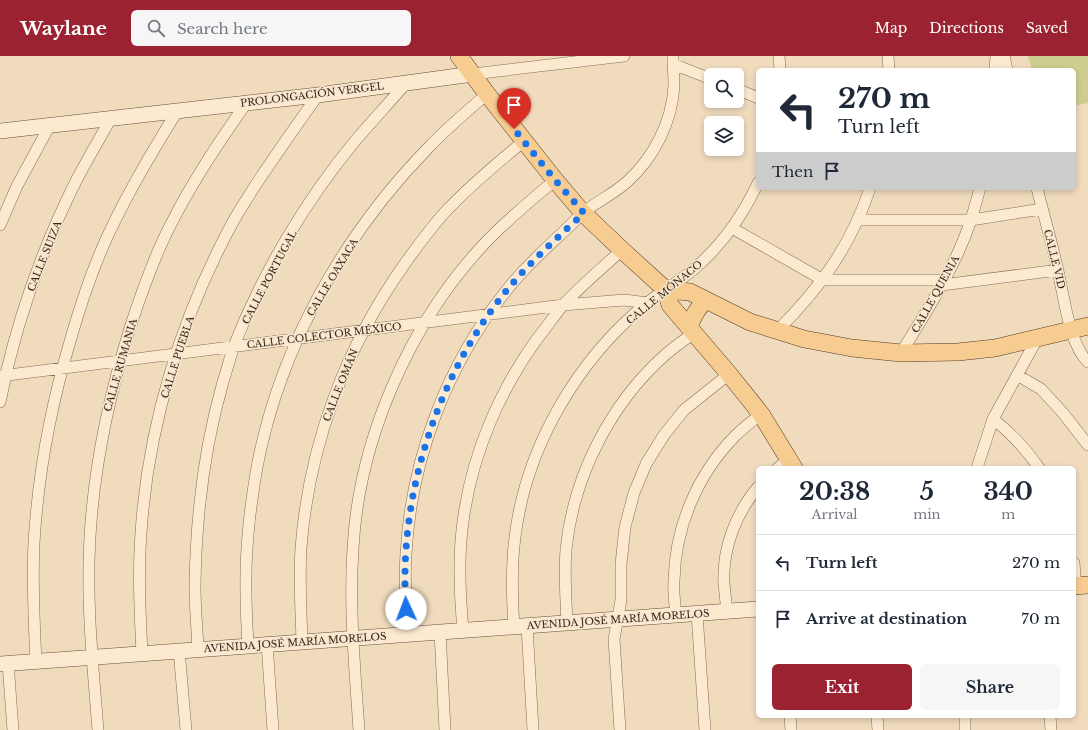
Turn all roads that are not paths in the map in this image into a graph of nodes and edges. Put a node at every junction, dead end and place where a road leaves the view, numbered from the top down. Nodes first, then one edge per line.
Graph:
1 (459, 56) edge
2 (624, 56) edge
3 (779, 56) edge
4 (888, 56) edge
5 (996, 56) edge
6 (1004, 56) edge
7 (673, 60) edge
8 (780, 68) edge
9 (889, 68) edge
10 (995, 68) edge
11 (1007, 68) edge
12 (473, 74) junction
13 (704, 76) edge
14 (407, 82) junction
15 (744, 92) edge
16 (487, 94) junction
17 (318, 95) junction
18 (756, 97) edge
19 (247, 102) junction
20 (178, 110) junction
21 (111, 118) junction
22 (50, 125) junction
23 (0, 131) edge
24 (524, 141) junction
25 (555, 180) junction
26 (756, 187) edge
27 (869, 190) edge
28 (979, 190) edge
29 (1037, 190) edge
30 (1042, 209) junction
31 (584, 213) junction
32 (858, 220) junction
33 (971, 220) junction
34 (0, 225) edge
35 (732, 228) junction
36 (622, 250) junction
37 (1058, 270) junction
38 (823, 280) junction
39 (943, 283) junction
40 (666, 290) junction
41 (706, 300) junction
42 (648, 303) junction
43 (563, 305) junction
44 (489, 314) junction
45 (426, 322) junction
46 (1088, 326) edge
47 (363, 330) junction
48 (692, 330) junction
49 (1071, 330) junction
50 (777, 331) junction
51 (298, 338) junction
52 (1037, 339) junction
53 (234, 346) junction
54 (901, 353) junction
55 (177, 354) junction
56 (120, 361) junction
57 (1088, 362) edge
58 (62, 369) junction
59 (729, 374) junction
60 (3, 375) edge
61 (1017, 375) junction
62 (0, 402) edge
63 (761, 414) junction
64 (993, 419) junction
65 (1088, 444) edge
66 (787, 465) edge
67 (978, 466) edge
68 (1038, 466) edge
69 (756, 490) edge
70 (1076, 572) edge
71 (1079, 585) edge
72 (756, 609) edge
73 (728, 612) junction
74 (697, 614) junction
75 (676, 615) junction
76 (617, 619) junction
77 (568, 623) junction
78 (520, 626) junction
79 (463, 630) junction
80 (440, 632) junction
81 (408, 634) junction
82 (353, 638) junction
83 (302, 641) junction
84 (267, 644) junction
85 (248, 645) junction
86 (198, 649) junction
87 (179, 650) junction
88 (142, 653) junction
89 (92, 657) junction
90 (36, 661) junction
91 (4, 663) edge
92 (790, 718) edge
93 (877, 718) edge
94 (965, 718) edge
95 (1050, 718) edge
96 (13, 730) edge
97 (98, 730) edge
98 (186, 730) edge
99 (273, 730) edge
100 (359, 730) edge
101 (445, 730) edge
102 (533, 730) edge
103 (620, 730) edge
104 (705, 730) edge
105 (791, 730) edge
106 (878, 730) edge
107 (966, 730) edge
108 (1051, 730) edge

1 - 12 main road
2 - 12 street, PROLONGACIÓN VERGEL
3 - 8 street
4 - 9 street
5 - 10 street
6 - 11 street
7 - 13 street
7 - 31 street
12 - 14 street, PROLONGACIÓN VERGEL
12 - 16 main road
14 - 17 street, PROLONGACIÓN VERGEL
14 - 53 street, CALLE PORTUGAL
15 - 18 street
16 - 24 main road
16 - 51 street, CALLE OAXACA
17 - 19 street, PROLONGACIÓN VERGEL
17 - 55 street, CALLE PUEBLA
19 - 20 street, PROLONGACIÓN VERGEL
19 - 56 street, CALLE RUMANIA
20 - 21 street, PROLONGACIÓN VERGEL
20 - 58 street
21 - 22 street, PROLONGACIÓN VERGEL
21 - 60 street, CALLE SUIZA
22 - 23 street, PROLONGACIÓN VERGEL
22 - 34 street
24 - 25 main road
24 - 47 street, CALLE OMÁN
25 - 31 main road
25 - 45 street
26 - 35 street, CALLE MÓNACO
27 - 32 street
28 - 33 street, CALLE QUENIA
29 - 30 street, CALLE VID
30 - 33 street
30 - 37 street, CALLE VID
31 - 36 main road
31 - 44 street
32 - 33 street
32 - 38 street
33 - 39 street, CALLE QUENIA
35 - 38 street
35 - 40 street, CALLE MÓNACO
36 - 40 main road
36 - 43 street
37 - 39 street
37 - 49 street, CALLE VID
38 - 39 street
38 - 50 street
39 - 54 street, CALLE QUENIA
40 - 41 main road
40 - 42 street, CALLE MÓNACO
40 - 48 main road
41 - 48 main road
41 - 50 main road
42 - 43 street, CALLE COLECTOR MÉXICO
42 - 78 street, CALLE MÓNACO
43 - 44 street, CALLE COLECTOR MÉXICO
43 - 79 street
44 - 45 street, CALLE COLECTOR MÉXICO
44 - 81 street
45 - 47 street, CALLE COLECTOR MÉXICO
45 - 82 street
46 - 49 main road
47 - 51 street, CALLE COLECTOR MÉXICO
47 - 83 street, CALLE OMÁN
48 - 59 main road
48 - 77 street
49 - 52 main road
49 - 57 street, CALLE VID
50 - 54 main road
51 - 53 street, CALLE COLECTOR MÉXICO
51 - 85 street, CALLE OAXACA
52 - 54 main road
52 - 61 street
53 - 55 street, CALLE COLECTOR MÉXICO
53 - 86 street, CALLE PORTUGAL
55 - 56 street, CALLE COLECTOR MÉXICO
55 - 88 street, CALLE PUEBLA
56 - 58 street, CALLE COLECTOR MÉXICO
56 - 89 street, CALLE RUMANIA
58 - 60 street, CALLE COLECTOR MÉXICO
58 - 90 street
59 - 63 main road
59 - 76 street
60 - 62 street, CALLE SUIZA
61 - 64 street
61 - 65 street
63 - 66 main road
63 - 75 street
64 - 67 street
64 - 68 street
69 - 73 street
70 - 71 street
72 - 73 street, AVENIDA JOSÉ MARÍA MORELOS
73 - 74 street, AVENIDA JOSÉ MARÍA MORELOS
74 - 75 street, AVENIDA JOSÉ MARÍA MORELOS
74 - 104 street
75 - 76 street, AVENIDA JOSÉ MARÍA MORELOS
76 - 77 street, AVENIDA JOSÉ MARÍA MORELOS
76 - 103 street
77 - 78 street, AVENIDA JOSÉ MARÍA MORELOS
78 - 79 street, AVENIDA JOSÉ MARÍA MORELOS
78 - 102 street, CALLE MÓNACO
79 - 80 street, AVENIDA JOSÉ MARÍA MORELOS
80 - 81 street, AVENIDA JOSÉ MARÍA MORELOS
80 - 101 street
81 - 82 street, AVENIDA JOSÉ MARÍA MORELOS
82 - 83 street, AVENIDA JOSÉ MARÍA MORELOS
82 - 100 street
83 - 84 street, AVENIDA JOSÉ MARÍA MORELOS
84 - 85 street, AVENIDA JOSÉ MARÍA MORELOS
84 - 99 street
85 - 86 street, AVENIDA JOSÉ MARÍA MORELOS
86 - 87 street, AVENIDA JOSÉ MARÍA MORELOS
87 - 88 street, AVENIDA JOSÉ MARÍA MORELOS
87 - 98 street
88 - 89 street, AVENIDA JOSÉ MARÍA MORELOS
89 - 90 street, AVENIDA JOSÉ MARÍA MORELOS
89 - 97 street, CALLE RUMANIA
90 - 91 street, AVENIDA JOSÉ MARÍA MORELOS
91 - 96 street
92 - 105 street
93 - 106 street
94 - 107 street
95 - 108 street

